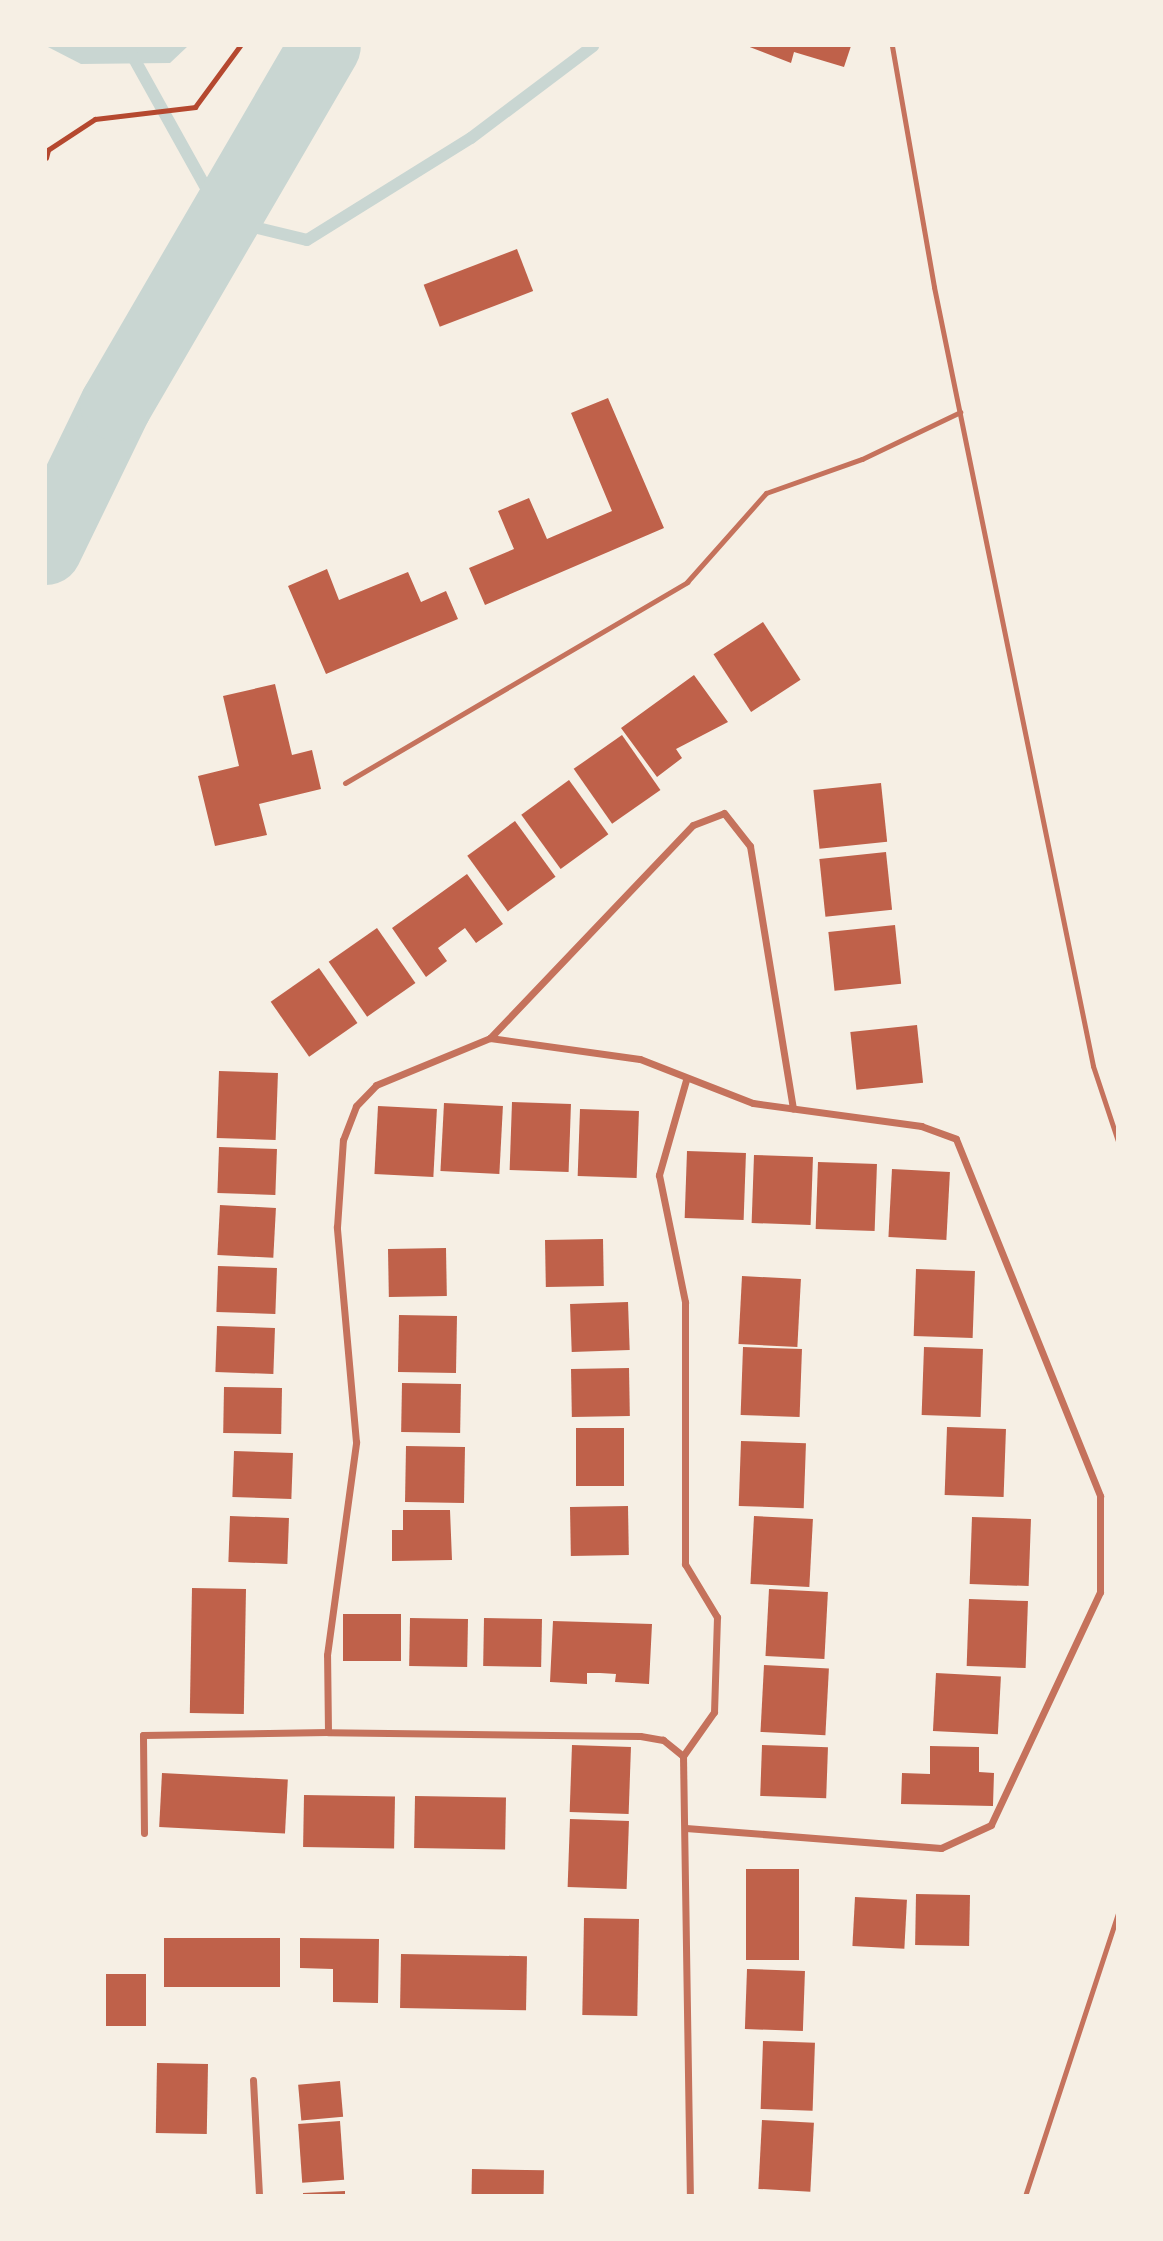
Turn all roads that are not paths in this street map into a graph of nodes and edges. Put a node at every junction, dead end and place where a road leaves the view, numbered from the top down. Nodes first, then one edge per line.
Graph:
1 (892, 46) edge
2 (960, 412) junction
3 (345, 783) dead end
4 (490, 1038) junction
5 (686, 1080) junction
6 (793, 1109) junction
7 (1118, 1141) edge
8 (328, 1732) junction
9 (683, 1756) junction
10 (686, 1828) junction
11 (145, 1833) dead end
12 (1118, 1913) edge
13 (253, 2080) dead end
14 (259, 2196) edge
15 (690, 2196) edge
16 (1026, 2196) edge

1 - 2 lane
2 - 3 lane
2 - 7 lane
4 - 5 street
4 - 6 street
4 - 8 street
5 - 6 street
5 - 9 street
6 - 10 street
8 - 9 street
8 - 11 street
9 - 10 street
10 - 15 street
12 - 16 lane
13 - 14 street

